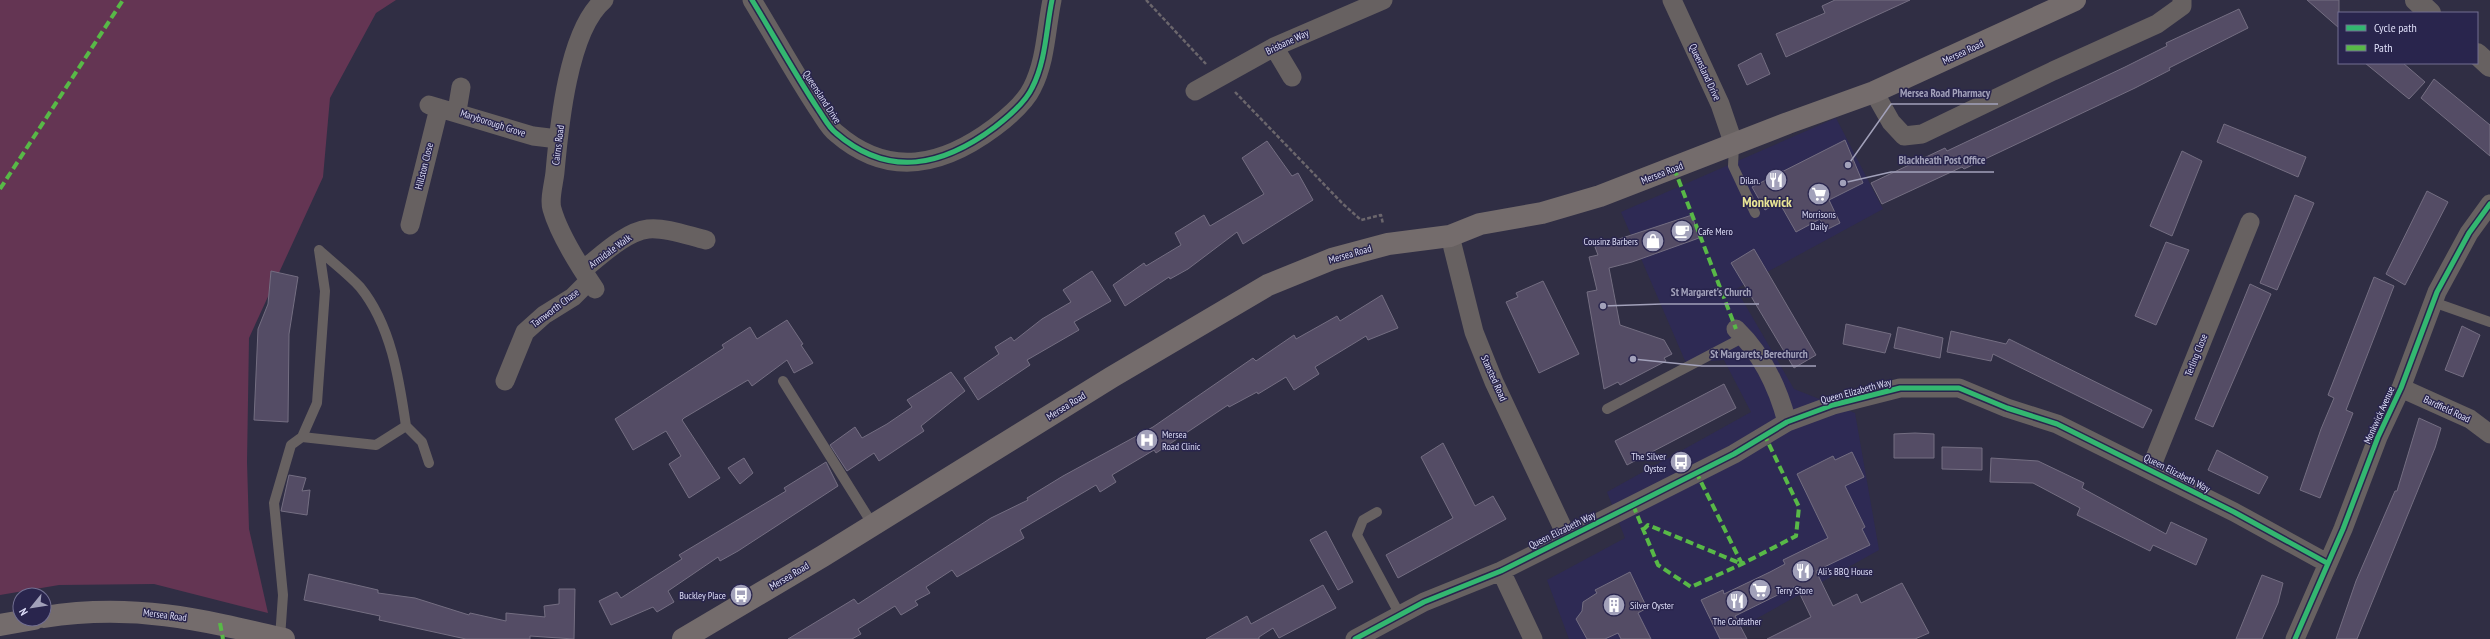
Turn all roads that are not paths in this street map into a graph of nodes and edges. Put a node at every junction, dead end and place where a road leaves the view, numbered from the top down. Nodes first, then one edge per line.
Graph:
1 (604, 0) edge
2 (752, 0) edge
3 (1052, 0) edge
4 (1383, 0) edge
5 (1672, 0) edge
6 (2075, 0) edge
7 (2182, 0) edge
8 (2416, 0) edge
9 (2429, 12) edge
10 (1274, 47) junction
11 (2478, 55) edge
12 (2490, 66) edge
13 (1292, 77) dead end
14 (461, 87) dead end
15 (1195, 91) dead end
16 (1874, 92) junction
17 (442, 108) junction
18 (558, 139) junction
19 (1734, 145) junction
20 (2490, 204) edge
21 (1755, 213) dead end
22 (2250, 222) dead end
23 (410, 225) dead end
24 (1450, 236) junction
25 (706, 240) dead end
26 (589, 280) junction
27 (2433, 302) junction
28 (2490, 322) edge
29 (1740, 333) joint
30 (505, 381) dead end
31 (783, 381) dead end
32 (2401, 388) junction
33 (1606, 409) dead end
34 (1787, 422) junction
35 (406, 426) junction
36 (2490, 434) edge
37 (302, 436) junction
38 (429, 463) dead end
39 (2150, 470) junction
40 (1377, 512) dead end
41 (1557, 514) joint
42 (873, 525) junction
43 (1567, 537) junction
44 (2327, 563) junction
45 (1501, 571) junction
46 (1400, 614) junction
47 (52, 616) edge
48 (12, 623) edge
49 (0, 625) edge
50 (282, 639) edge
51 (683, 639) edge
52 (1355, 639) edge
53 (1532, 639) edge
54 (2295, 639) edge

1 - 18 street, Cairns Road
2 - 3 street, Queensland Drive
4 - 10 street, Brisbane Way
5 - 19 street, Queensland Drive
6 - 16 main road, Mersea Road
7 - 16 street
8 - 9 street
10 - 13 street
10 - 15 street, Brisbane Way
11 - 12 street
14 - 17 street, Hillston Close
16 - 19 main road, Mersea Road
17 - 18 street, Maryborough Grove
17 - 23 street, Hillston Close
18 - 26 street, Cairns Road
19 - 21 lane
19 - 24 main road, Mersea Road
20 - 27 street, Monkwick Avenue
22 - 39 street, Terling Close
24 - 41 street, Stansted Road
24 - 42 main road, Mersea Road
25 - 26 street, Armidale Walk
26 - 30 street, Tamworth Chase
27 - 28 lane
27 - 32 street, Monkwick Avenue
29 - 33 lane
29 - 34 street
31 - 42 lane
32 - 36 street, Bardfield Road
32 - 44 street, Monkwick Avenue
34 - 39 street, Queen Elizabeth Way
34 - 43 street, Queen Elizabeth Way
35 - 37 lane
35 - 37 lane
35 - 38 lane
37 - 50 lane
39 - 44 street, Queen Elizabeth Way
40 - 46 lane
41 - 43 street, Queen Elizabeth Way
42 - 51 main road, Mersea Road
43 - 45 street, Queen Elizabeth Way
44 - 54 street, Monkwick Avenue
45 - 46 street, Queen Elizabeth Way
45 - 53 street
46 - 52 street, Queen Elizabeth Way
47 - 50 main road, Mersea Road
48 - 49 main road

